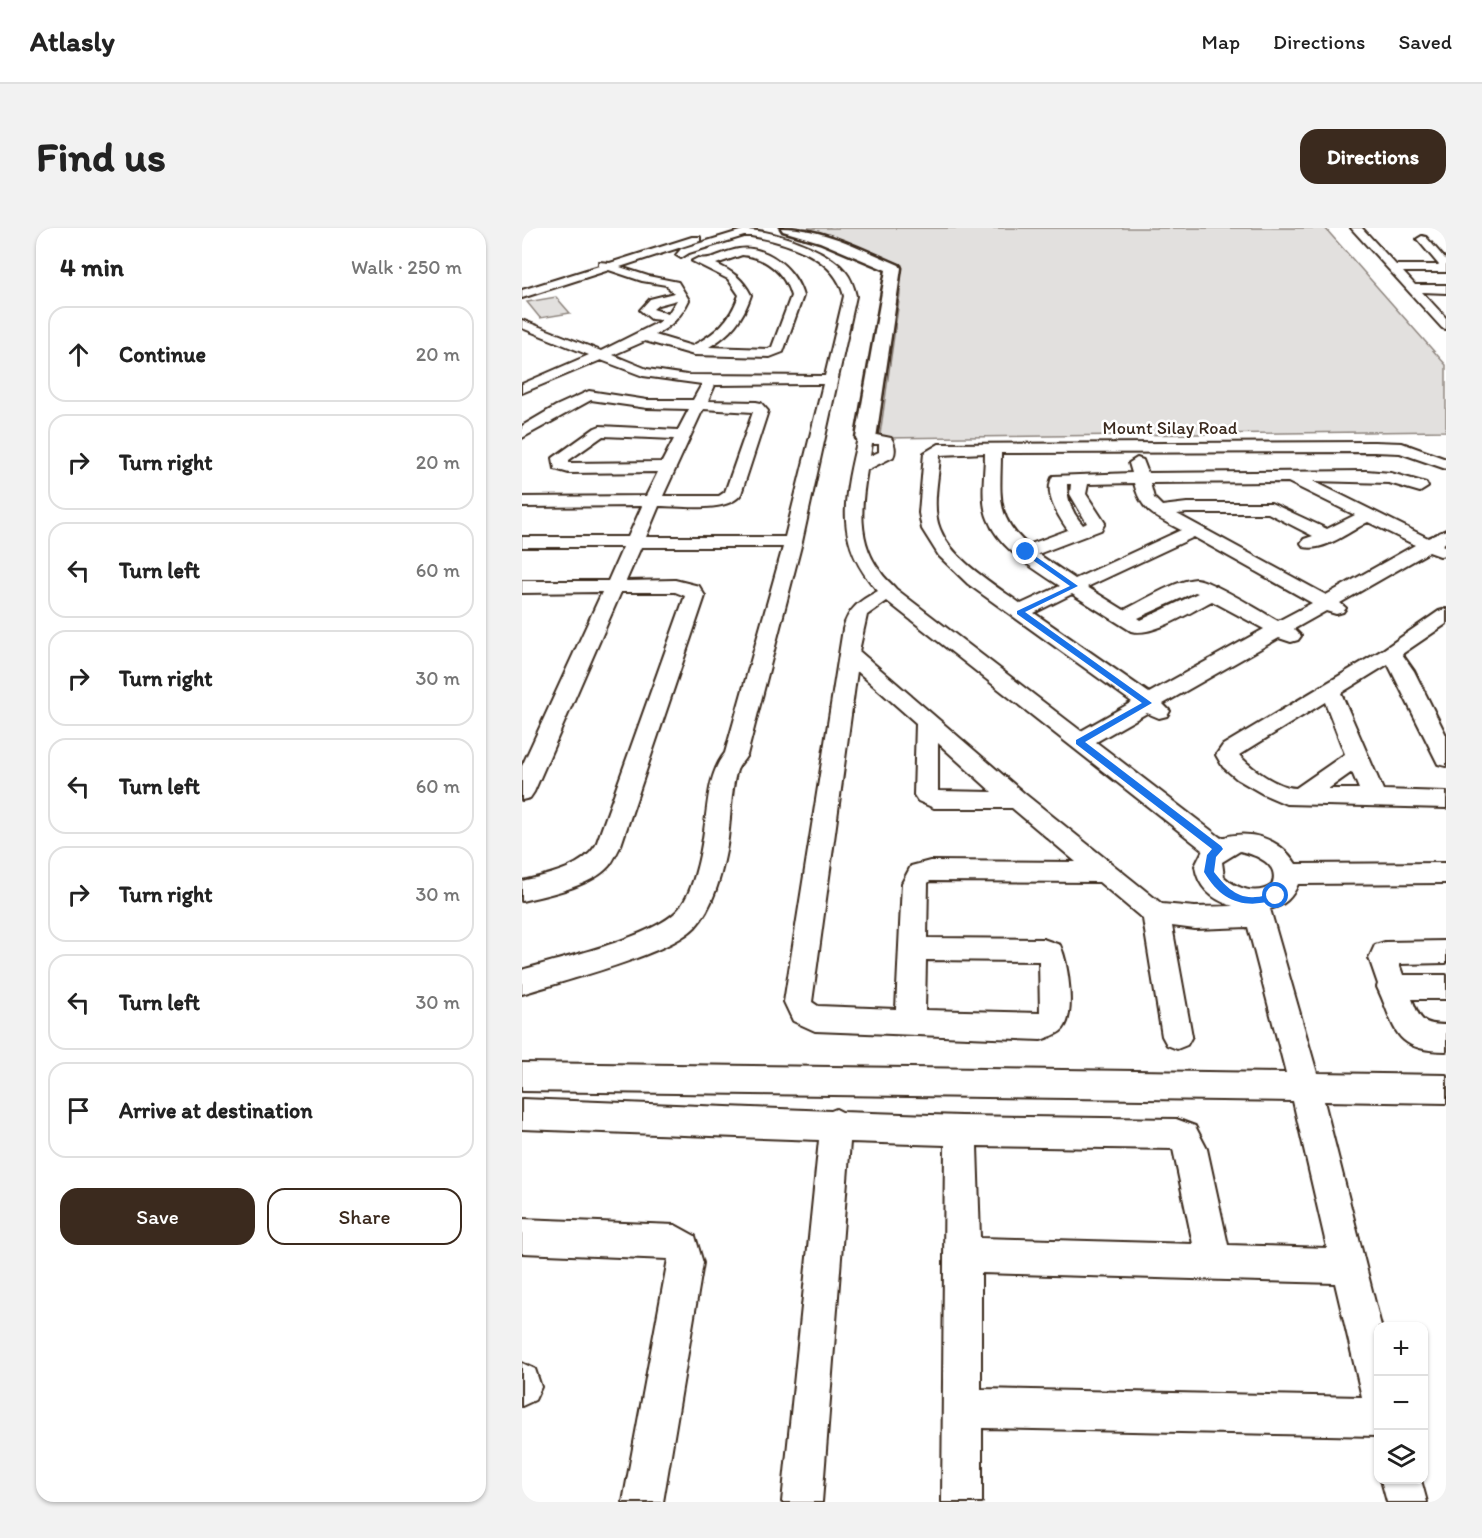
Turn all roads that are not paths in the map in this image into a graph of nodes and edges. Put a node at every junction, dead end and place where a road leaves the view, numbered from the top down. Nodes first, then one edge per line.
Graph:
1 (733, 228) edge
2 (788, 228) edge
3 (1356, 228) edge
4 (707, 231) dead end
5 (1438, 239) dead end
6 (1432, 252) junction
7 (1446, 252) edge
8 (615, 263) junction
9 (706, 264) junction
10 (1392, 268) junction
11 (1446, 268) edge
12 (1411, 288) junction
13 (522, 289) edge
14 (1446, 289) edge
15 (522, 294) edge
16 (681, 295) junction
17 (671, 318) junction
18 (1446, 325) edge
19 (524, 326) edge
20 (646, 337) junction
21 (694, 351) junction
22 (600, 355) junction
23 (711, 379) junction
24 (830, 380) junction
25 (522, 389) edge
26 (696, 406) junction
27 (522, 434) edge
28 (682, 435) junction
29 (866, 438) junction
30 (1132, 447) junction
31 (993, 449) junction
32 (1446, 464) edge
33 (668, 467) junction
34 (860, 467) junction
35 (1446, 473) edge
36 (1292, 477) junction
37 (1142, 478) junction
38 (522, 502) edge
39 (654, 502) junction
40 (1161, 511) junction
41 (1368, 515) junction
42 (1195, 530) junction
43 (522, 542) edge
44 (635, 542) junction
45 (793, 542) junction
46 (1441, 546) edge
47 (1026, 552) junction
48 (616, 585) junction
49 (1075, 586) junction
50 (522, 587) edge
51 (890, 593) junction
52 (1331, 605) junction
53 (1020, 612) junction
54 (1446, 615) edge
55 (1286, 633) junction
56 (849, 652) junction
57 (1391, 652) junction
58 (1328, 691) junction
59 (1154, 707) junction
60 (927, 720) junction
61 (1441, 737) edge
62 (1085, 746) junction
63 (1357, 757) junction
64 (1446, 758) edge
65 (522, 792) edge
66 (1298, 798) junction
67 (1375, 799) junction
68 (1017, 800) junction
69 (1446, 800) edge
70 (1218, 849) junction
71 (1107, 872) junction
72 (1446, 873) edge
73 (1288, 874) junction
74 (522, 891) edge
75 (1257, 909) junction
76 (1156, 914) junction
77 (911, 949) junction
78 (1446, 952) edge
79 (522, 982) edge
80 (1391, 987) junction
81 (1446, 987) edge
82 (910, 1023) junction
83 (1177, 1036) dead end
84 (1446, 1038) edge
85 (522, 1077) edge
86 (1305, 1086) junction
87 (1446, 1089) edge
88 (522, 1114) edge
89 (836, 1124) junction
90 (961, 1131) junction
91 (522, 1236) edge
92 (963, 1255) junction
93 (1214, 1262) junction
94 (1347, 1266) junction
95 (1374, 1376) edge
96 (522, 1382) edge
97 (522, 1387) edge
98 (961, 1408) junction
99 (1374, 1417) edge
100 (1402, 1484) edge
101 (643, 1502) edge
102 (802, 1502) edge
103 (962, 1502) edge
104 (1407, 1502) edge

1 - 8 street
2 - 29 street
3 - 10 street
4 - 8 street
5 - 6 street
6 - 7 street
6 - 11 street
8 - 13 street
8 - 15 street
8 - 16 street
9 - 21 street
9 - 21 street
9 - 24 street
10 - 11 street
10 - 12 street
12 - 14 street
12 - 18 street
16 - 17 street
16 - 17 street
17 - 20 street
19 - 22 street
20 - 21 street
20 - 22 street
22 - 23 street
22 - 25 street
23 - 24 street
23 - 26 street
24 - 45 street
26 - 27 street
26 - 28 street
26 - 39 street
28 - 33 street
28 - 33 street
29 - 34 street
29 - 34 street
30 - 31 street, Mount Silay Road
30 - 32 street, Mount Silay Road
30 - 37 street
31 - 47 street
31 - 53 street, Mount Silay Road
33 - 39 street
34 - 51 street
35 - 36 street
36 - 37 street
36 - 41 street
37 - 40 street
37 - 47 street
38 - 39 street
39 - 44 street
40 - 41 street
40 - 42 street
41 - 46 street
42 - 49 street
42 - 52 street
43 - 44 street
44 - 45 street
44 - 48 street
45 - 79 street
46 - 52 street
47 - 49 street
48 - 50 street
48 - 65 street
48 - 74 street
49 - 53 street
49 - 55 street
51 - 56 street
51 - 62 street
52 - 55 street
53 - 59 street
54 - 57 street
55 - 59 street
56 - 60 street
56 - 82 street
57 - 58 street
57 - 61 street
58 - 63 street
58 - 66 street
59 - 62 street
60 - 68 street
60 - 68 street
61 - 64 street
62 - 70 street
63 - 66 street
63 - 67 street
66 - 67 street
67 - 69 street
68 - 71 street
70 - 73 street
70 - 75 street
71 - 76 street
71 - 77 street
72 - 73 street
73 - 75 street
75 - 76 street
75 - 86 street
76 - 83 street
77 - 82 street
77 - 82 street
78 - 80 street
80 - 81 street
80 - 84 street
85 - 86 street
86 - 87 street
86 - 94 street
88 - 89 street
89 - 90 street
89 - 102 street
90 - 92 street
90 - 93 street
91 - 101 street
92 - 93 street
92 - 98 street
93 - 94 street
94 - 95 street
96 - 97 street
98 - 99 street
98 - 103 street
100 - 104 street

